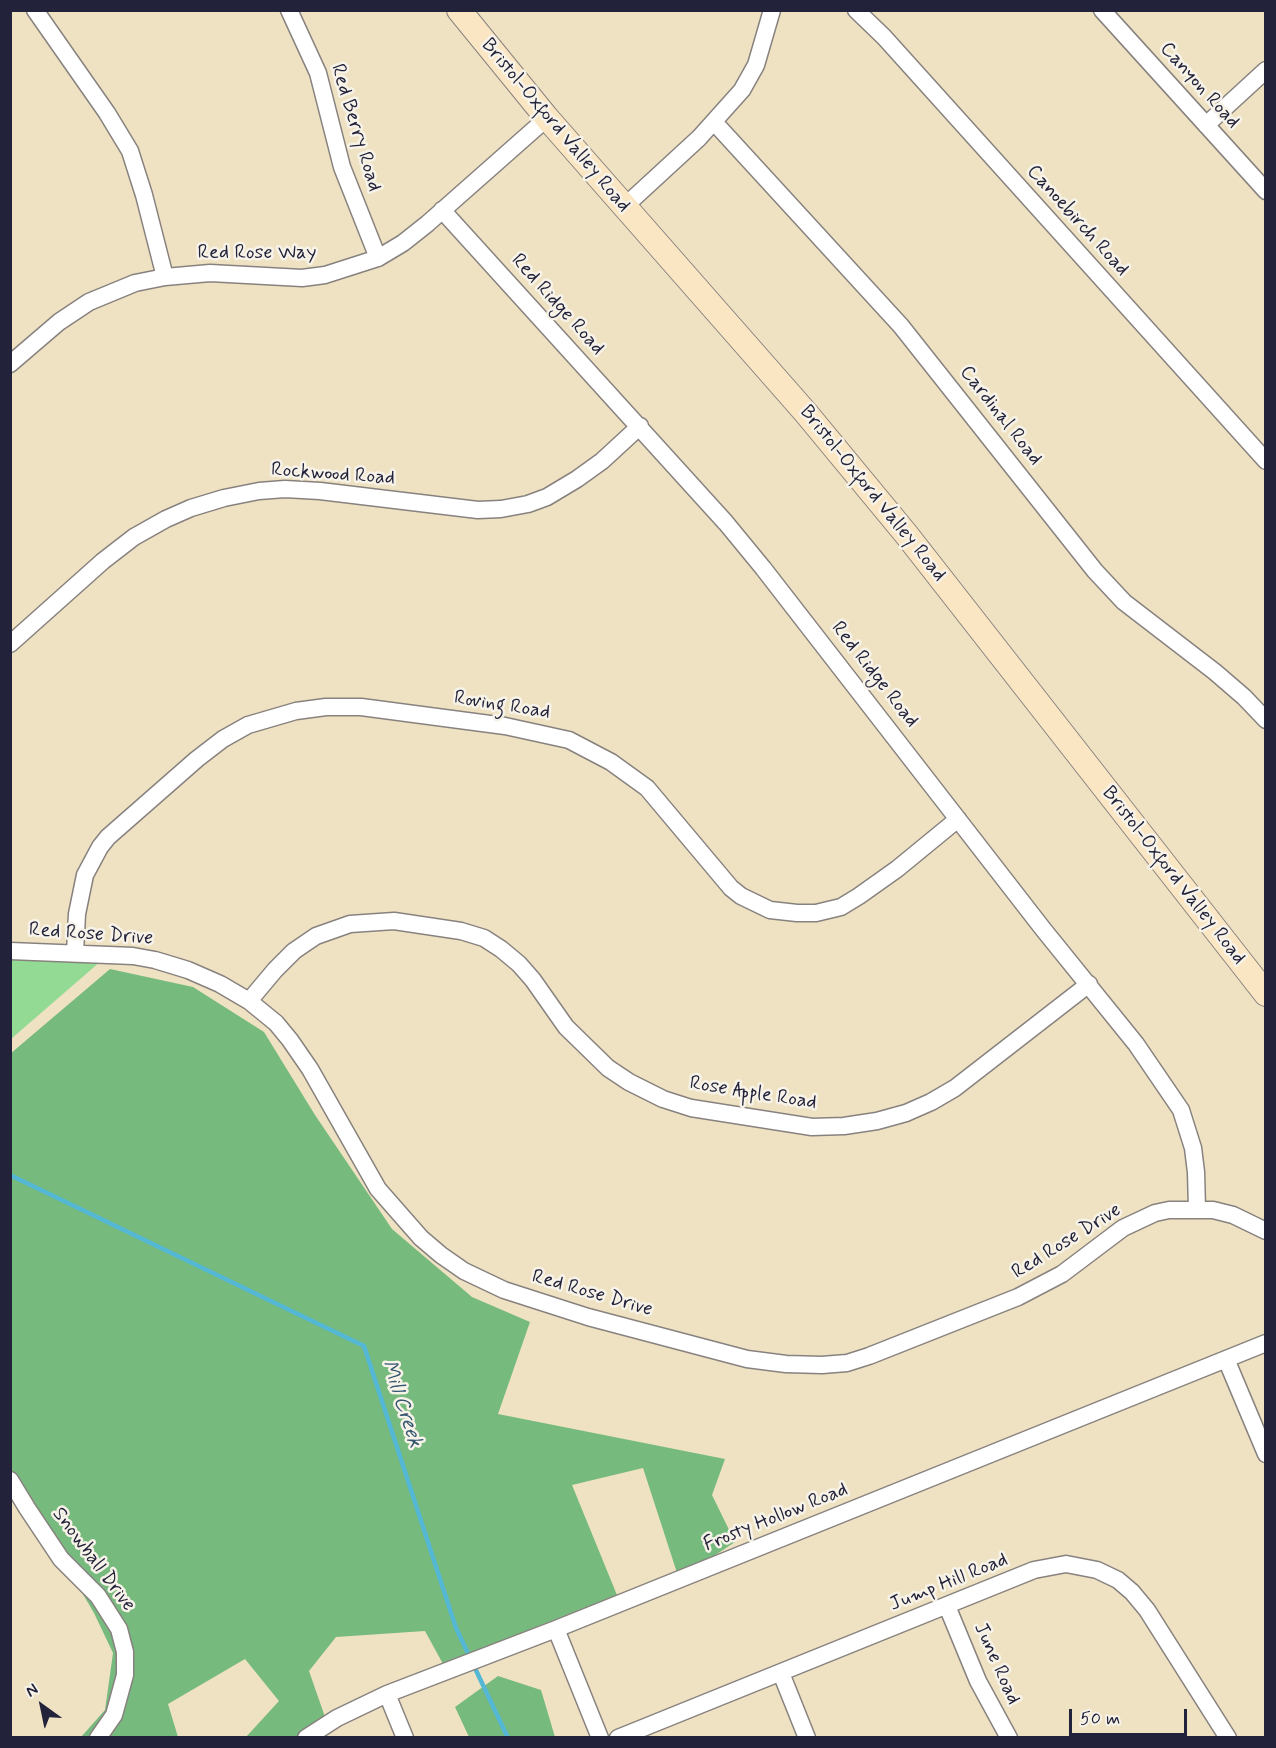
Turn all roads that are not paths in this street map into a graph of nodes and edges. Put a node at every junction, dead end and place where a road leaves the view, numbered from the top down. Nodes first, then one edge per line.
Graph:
1 (35, 10) edge
2 (289, 10) edge
3 (459, 10) edge
4 (772, 10) edge
5 (856, 10) edge
6 (1102, 10) edge
7 (1266, 70) edge
8 (547, 118) junction
9 (714, 122) junction
10 (1206, 124) junction
11 (1266, 191) edge
12 (624, 207) junction
13 (442, 210) junction
14 (378, 258) junction
15 (165, 277) junction
16 (11, 361) edge
17 (640, 426) junction
18 (1266, 460) edge
19 (10, 644) edge
20 (1266, 720) edge
21 (958, 819) junction
22 (10, 951) edge
23 (75, 953) junction
24 (1089, 984) junction
25 (1266, 994) edge
26 (249, 1001) junction
27 (1197, 1209) junction
28 (1266, 1231) edge
29 (1266, 1343) edge
30 (1226, 1359) junction
31 (1266, 1454) edge
32 (10, 1480) edge
33 (947, 1606) junction
34 (556, 1629) junction
35 (781, 1673) junction
36 (387, 1694) junction
37 (98, 1737) edge
38 (306, 1737) edge
39 (405, 1737) edge
40 (600, 1737) edge
41 (618, 1737) edge
42 (807, 1737) edge
43 (1009, 1737) edge
44 (1228, 1737) edge

1 - 15 street
2 - 14 street, Red Berry Road
3 - 8 main road, Bristol-Oxford Valley Road
4 - 9 street
5 - 18 street, Canoebirch Road
6 - 10 street, Canyon Road
7 - 10 street
8 - 12 main road, Bristol-Oxford Valley Road
8 - 13 street, Red Rose Way
9 - 12 street
9 - 20 street, Cardinal Road
10 - 11 street, Canyon Road
12 - 25 main road, Bristol-Oxford Valley Road
13 - 14 street, Red Rose Way
13 - 17 street, Red Ridge Road
14 - 15 street, Red Rose Way
15 - 16 street, Red Rose Way
17 - 19 street, Rockwood Road
17 - 21 street, Red Ridge Road
21 - 23 street, Roving Road
21 - 24 street, Red Ridge Road
22 - 23 street, Red Rose Drive
23 - 26 street, Red Rose Drive
24 - 26 street, Rose Apple Road
24 - 27 street, Red Ridge Road
26 - 27 street, Red Rose Drive
27 - 28 street, Red Rose Drive
29 - 30 street, Frosty Hollow Road
30 - 31 street
30 - 34 street, Frosty Hollow Road
32 - 37 street, Snowball Drive
33 - 35 street, Jump Hill Road
33 - 43 street, June Road
33 - 44 street, Jump Hill Road
34 - 36 street, Frosty Hollow Road
34 - 40 street
35 - 41 street, Jump Hill Road
35 - 42 street
36 - 38 street, Frosty Hollow Road
36 - 39 street

